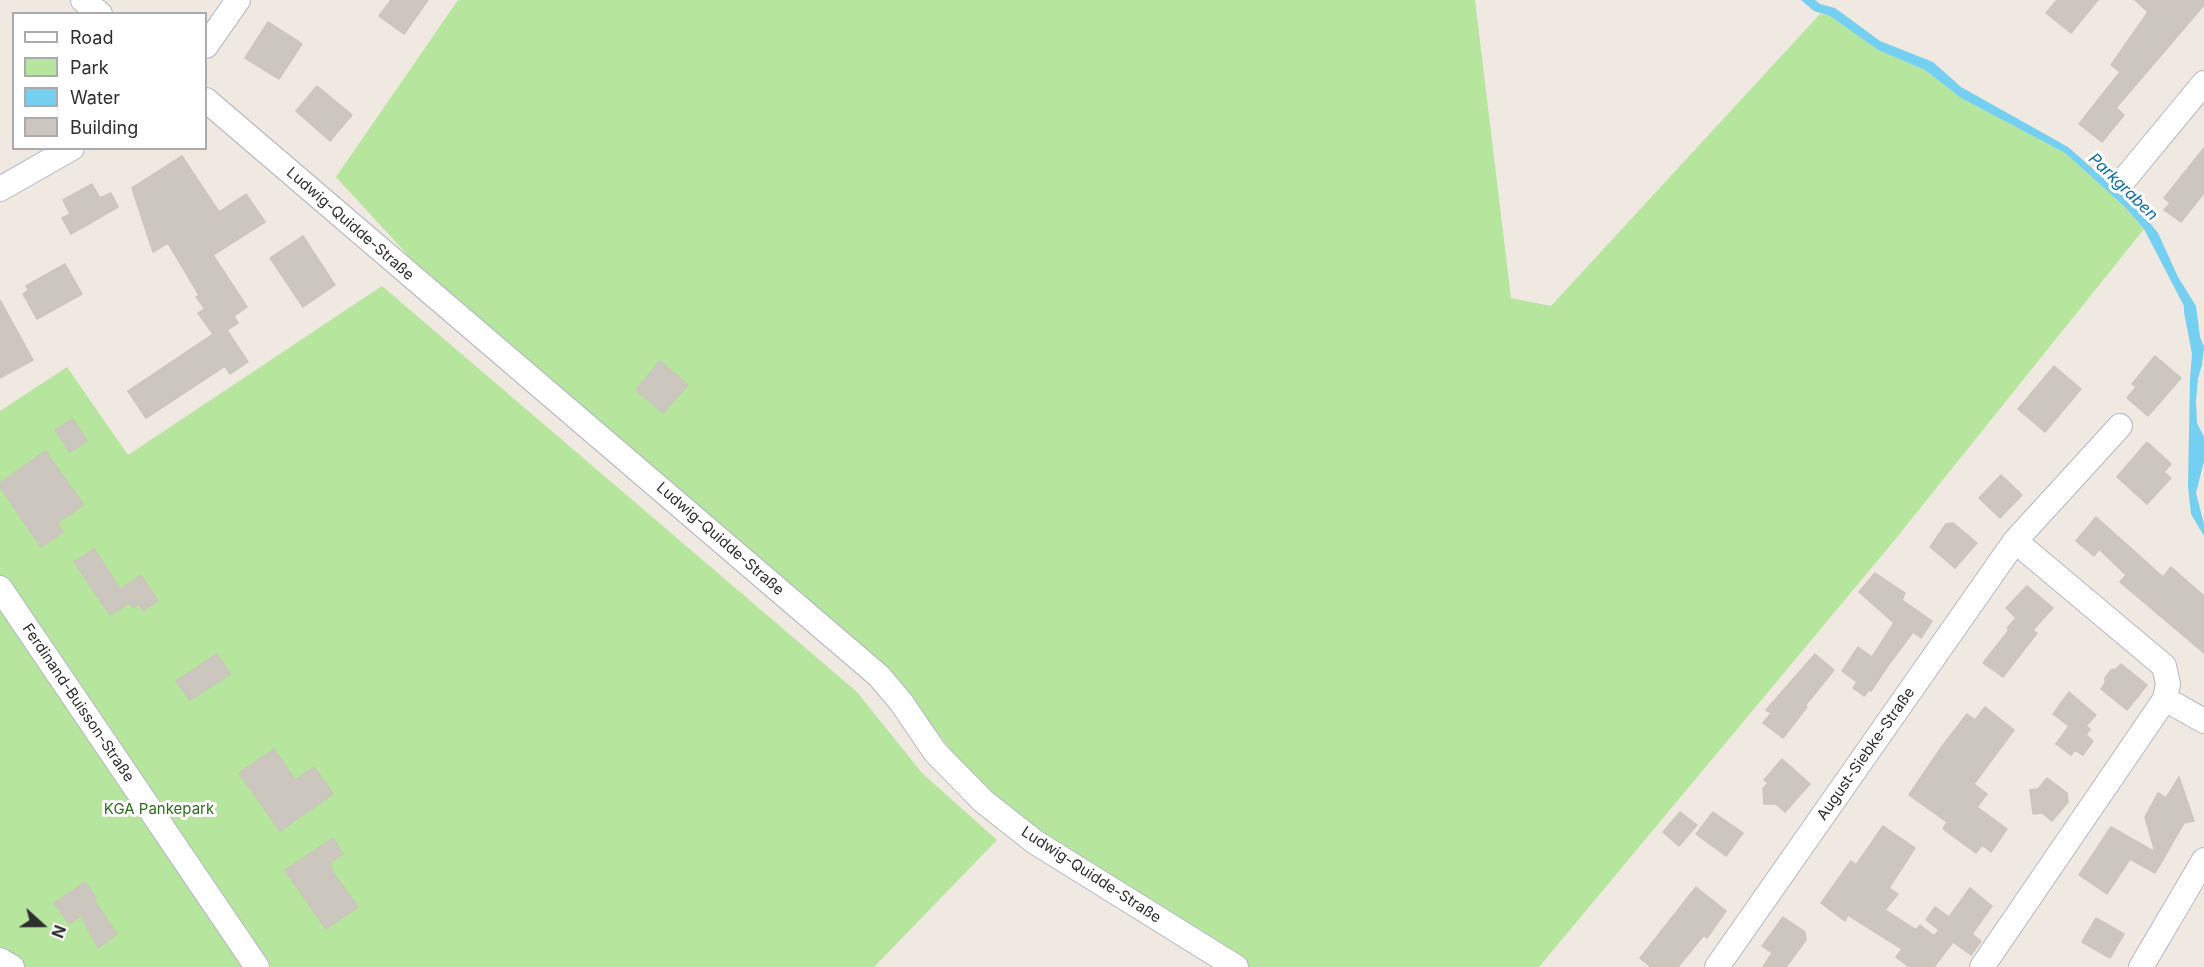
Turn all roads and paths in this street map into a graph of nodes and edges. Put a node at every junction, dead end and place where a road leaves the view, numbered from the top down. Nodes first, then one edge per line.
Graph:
1 (83, 0) edge
2 (238, 0) edge
3 (98, 12) edge
4 (207, 45) edge
5 (2204, 83) edge
6 (207, 101) edge
7 (68, 150) edge
8 (2123, 181) dead end
9 (0, 189) edge
10 (2121, 426) dead end
11 (2015, 541) junction
12 (0, 588) edge
13 (2165, 699) junction
14 (2204, 721) edge
15 (2204, 860) edge
16 (0, 960) edge
17 (12, 967) edge
18 (257, 967) edge
19 (1236, 967) edge
20 (1717, 967) edge
21 (1982, 967) edge
22 (2141, 967) edge

1 - 3 street
2 - 4 street
5 - 8 street
6 - 19 street, Ludwig-Quidde-Straße
7 - 9 street
10 - 11 street, August-Siebke-Straße
11 - 13 street
11 - 20 street, August-Siebke-Straße
12 - 18 street, Ferdinand-Buisson-Straße
13 - 14 street
13 - 21 street
15 - 22 street
16 - 17 street

